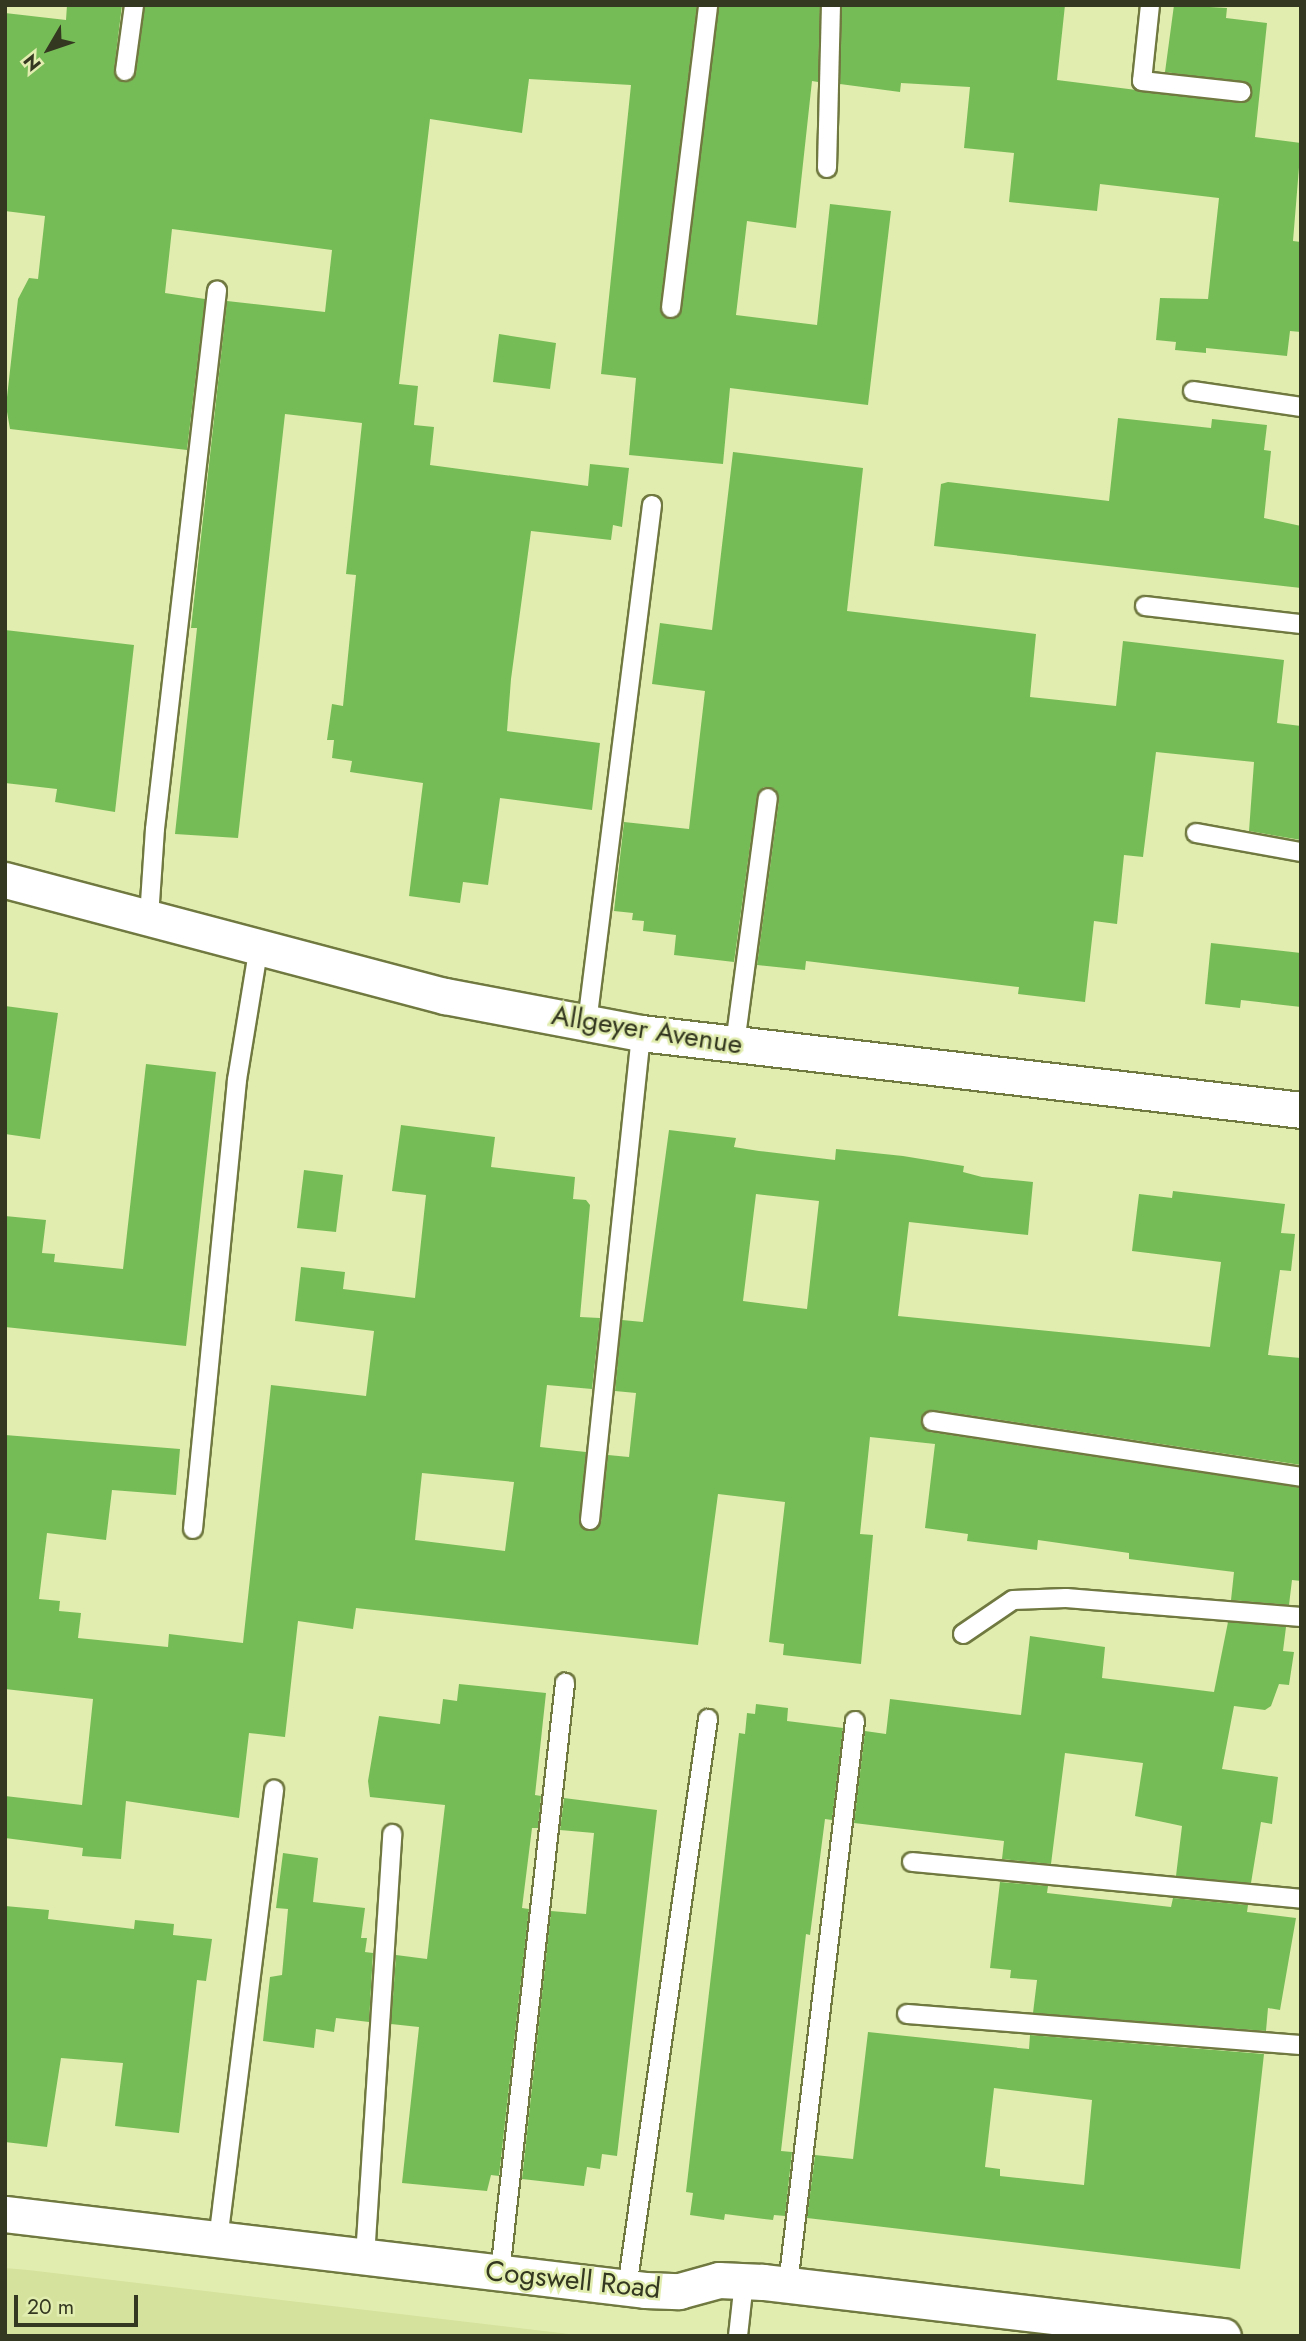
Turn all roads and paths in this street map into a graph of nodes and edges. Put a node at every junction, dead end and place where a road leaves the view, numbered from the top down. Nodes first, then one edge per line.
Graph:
1 (134, 5) edge
2 (708, 5) edge
3 (831, 5) edge
4 (1150, 5) edge
5 (125, 71) dead end
6 (1241, 92) dead end
7 (827, 168) dead end
8 (217, 291) dead end
9 (671, 308) dead end
10 (1193, 391) dead end
11 (1301, 407) edge
12 (652, 505) dead end
13 (1145, 606) dead end
14 (1301, 624) edge
15 (768, 798) dead end
16 (1196, 833) dead end
17 (1301, 852) edge
18 (5, 880) edge
19 (149, 918) junction
20 (259, 946) junction
21 (587, 1023) junction
22 (641, 1033) junction
23 (735, 1044) junction
24 (1301, 1110) edge
25 (932, 1421) dead end
26 (1301, 1477) edge
27 (590, 1520) dead end
28 (193, 1529) dead end
29 (1301, 1617) edge
30 (963, 1634) dead end
31 (565, 1683) dead end
32 (708, 1719) dead end
33 (855, 1721) dead end
34 (274, 1790) dead end
35 (392, 1834) dead end
36 (912, 1862) dead end
37 (1301, 1899) edge
38 (907, 2014) dead end
39 (1301, 2045) edge
40 (5, 2214) edge
41 (218, 2240) junction
42 (365, 2257) junction
43 (500, 2273) junction
44 (744, 2282) junction
45 (788, 2285) junction
46 (627, 2288) junction
47 (738, 2336) edge
48 (1223, 2336) edge

1 - 5 lane
2 - 9 lane
3 - 7 lane
4 - 6 lane
8 - 19 lane
10 - 11 lane
12 - 21 lane
13 - 14 lane
15 - 23 lane
16 - 17 lane
18 - 19 street, Allgeyer Avenue
19 - 20 street, Allgeyer Avenue
20 - 21 street, Allgeyer Avenue
20 - 28 lane
21 - 22 street, Allgeyer Avenue
22 - 23 street, Allgeyer Avenue
22 - 27 lane
23 - 24 street, Allgeyer Avenue
25 - 26 lane
29 - 30 lane
31 - 43 lane
32 - 46 lane
33 - 45 lane
34 - 41 lane
35 - 42 lane
36 - 37 lane
38 - 39 lane
40 - 41 street, Cogswell Road
41 - 42 street, Cogswell Road
42 - 43 street, Cogswell Road
43 - 46 street, Cogswell Road
44 - 45 street, Cogswell Road
44 - 46 street, Cogswell Road
44 - 47 lane
45 - 48 street, Cogswell Road

